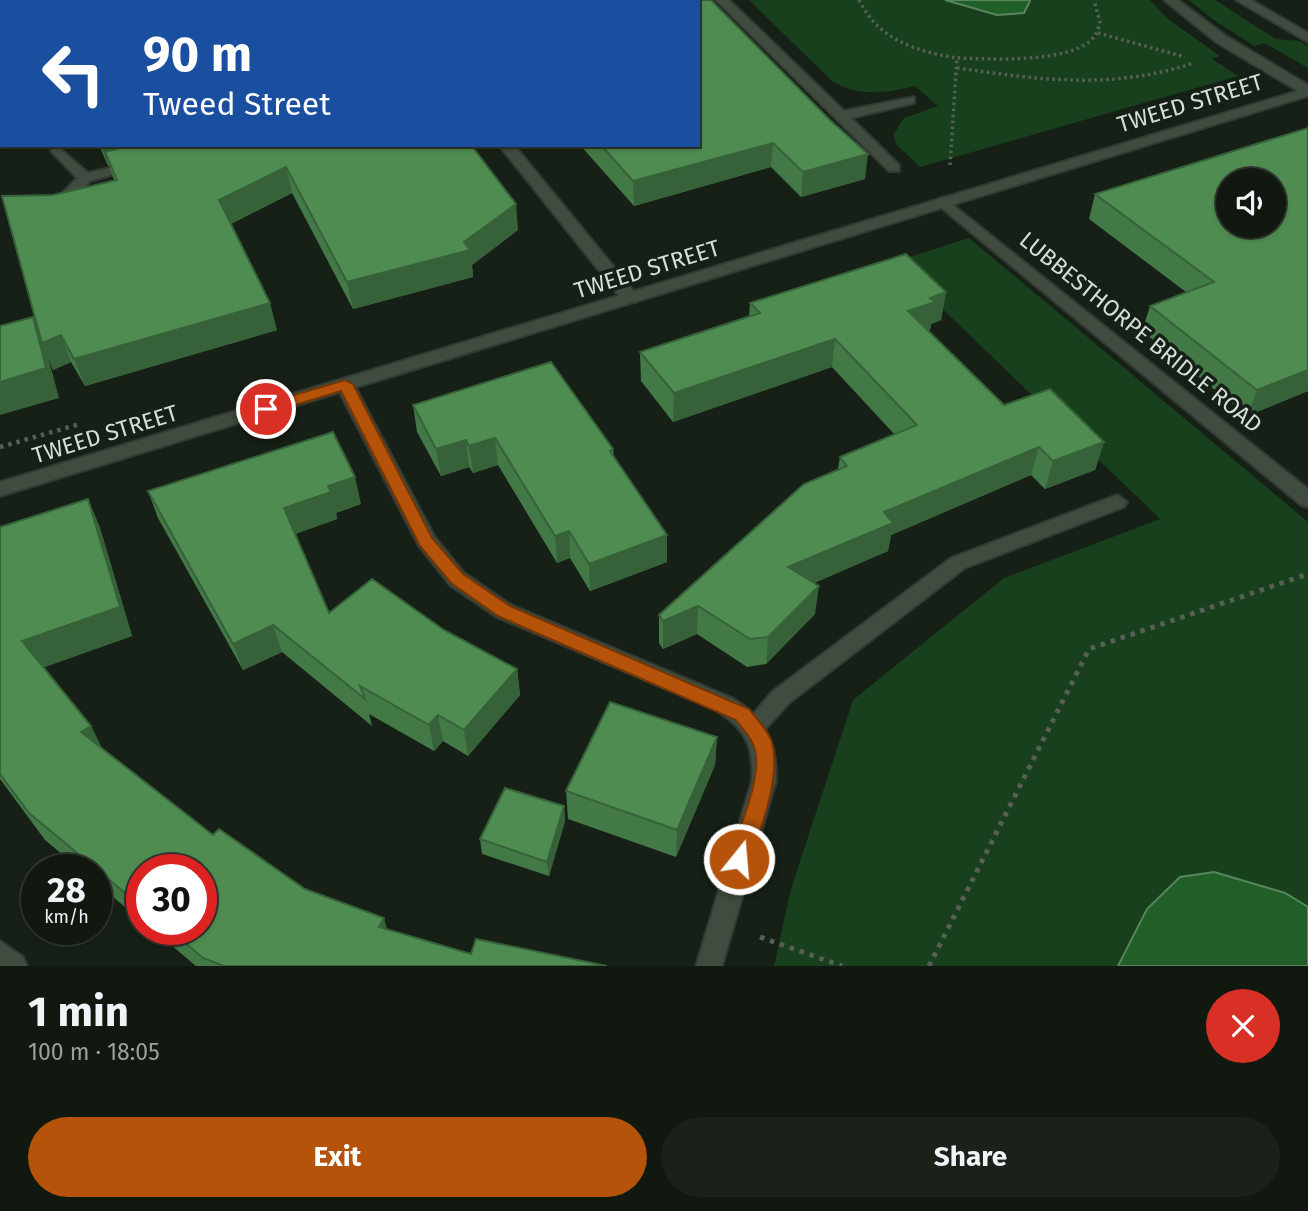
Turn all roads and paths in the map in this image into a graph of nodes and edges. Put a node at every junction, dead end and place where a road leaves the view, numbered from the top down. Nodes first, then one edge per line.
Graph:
1 (722, 0) edge
2 (859, 0) edge
3 (1094, 0) edge
4 (1170, 0) edge
5 (1242, 0) edge
6 (1098, 33) junction
7 (1308, 38) edge
8 (957, 58) junction
9 (957, 68) junction
10 (1308, 91) edge
11 (909, 100) dead end
12 (840, 116) junction
13 (508, 147) edge
14 (56, 148) edge
15 (150, 163) edge
16 (950, 166) dead end
17 (894, 168) dead end
18 (85, 177) junction
19 (943, 202) junction
20 (60, 205) edge
21 (630, 298) junction
22 (345, 384) junction
23 (0, 489) edge
24 (1308, 500) edge
25 (1117, 502) dead end
26 (1308, 574) edge
27 (754, 726) junction
28 (720, 923) junction
29 (0, 953) edge
30 (14, 966) edge
31 (709, 966) edge
32 (842, 966) edge
33 (929, 966) edge

1 - 12 street
2 - 8 path
3 - 6 path
4 - 10 street
5 - 7 street
6 - 8 path
6 - 9 path
8 - 9 path
9 - 16 path
10 - 19 street, TWEED STREET
11 - 12 street
12 - 17 street
13 - 21 street
14 - 18 street
15 - 18 street
18 - 20 street
19 - 21 street, TWEED STREET
19 - 24 street, LUBBESTHORPE BRIDLE ROAD
21 - 22 street, TWEED STREET
22 - 23 street, TWEED STREET
22 - 27 street
25 - 27 street
26 - 33 path
27 - 28 street
28 - 31 street
28 - 32 path
29 - 30 street

